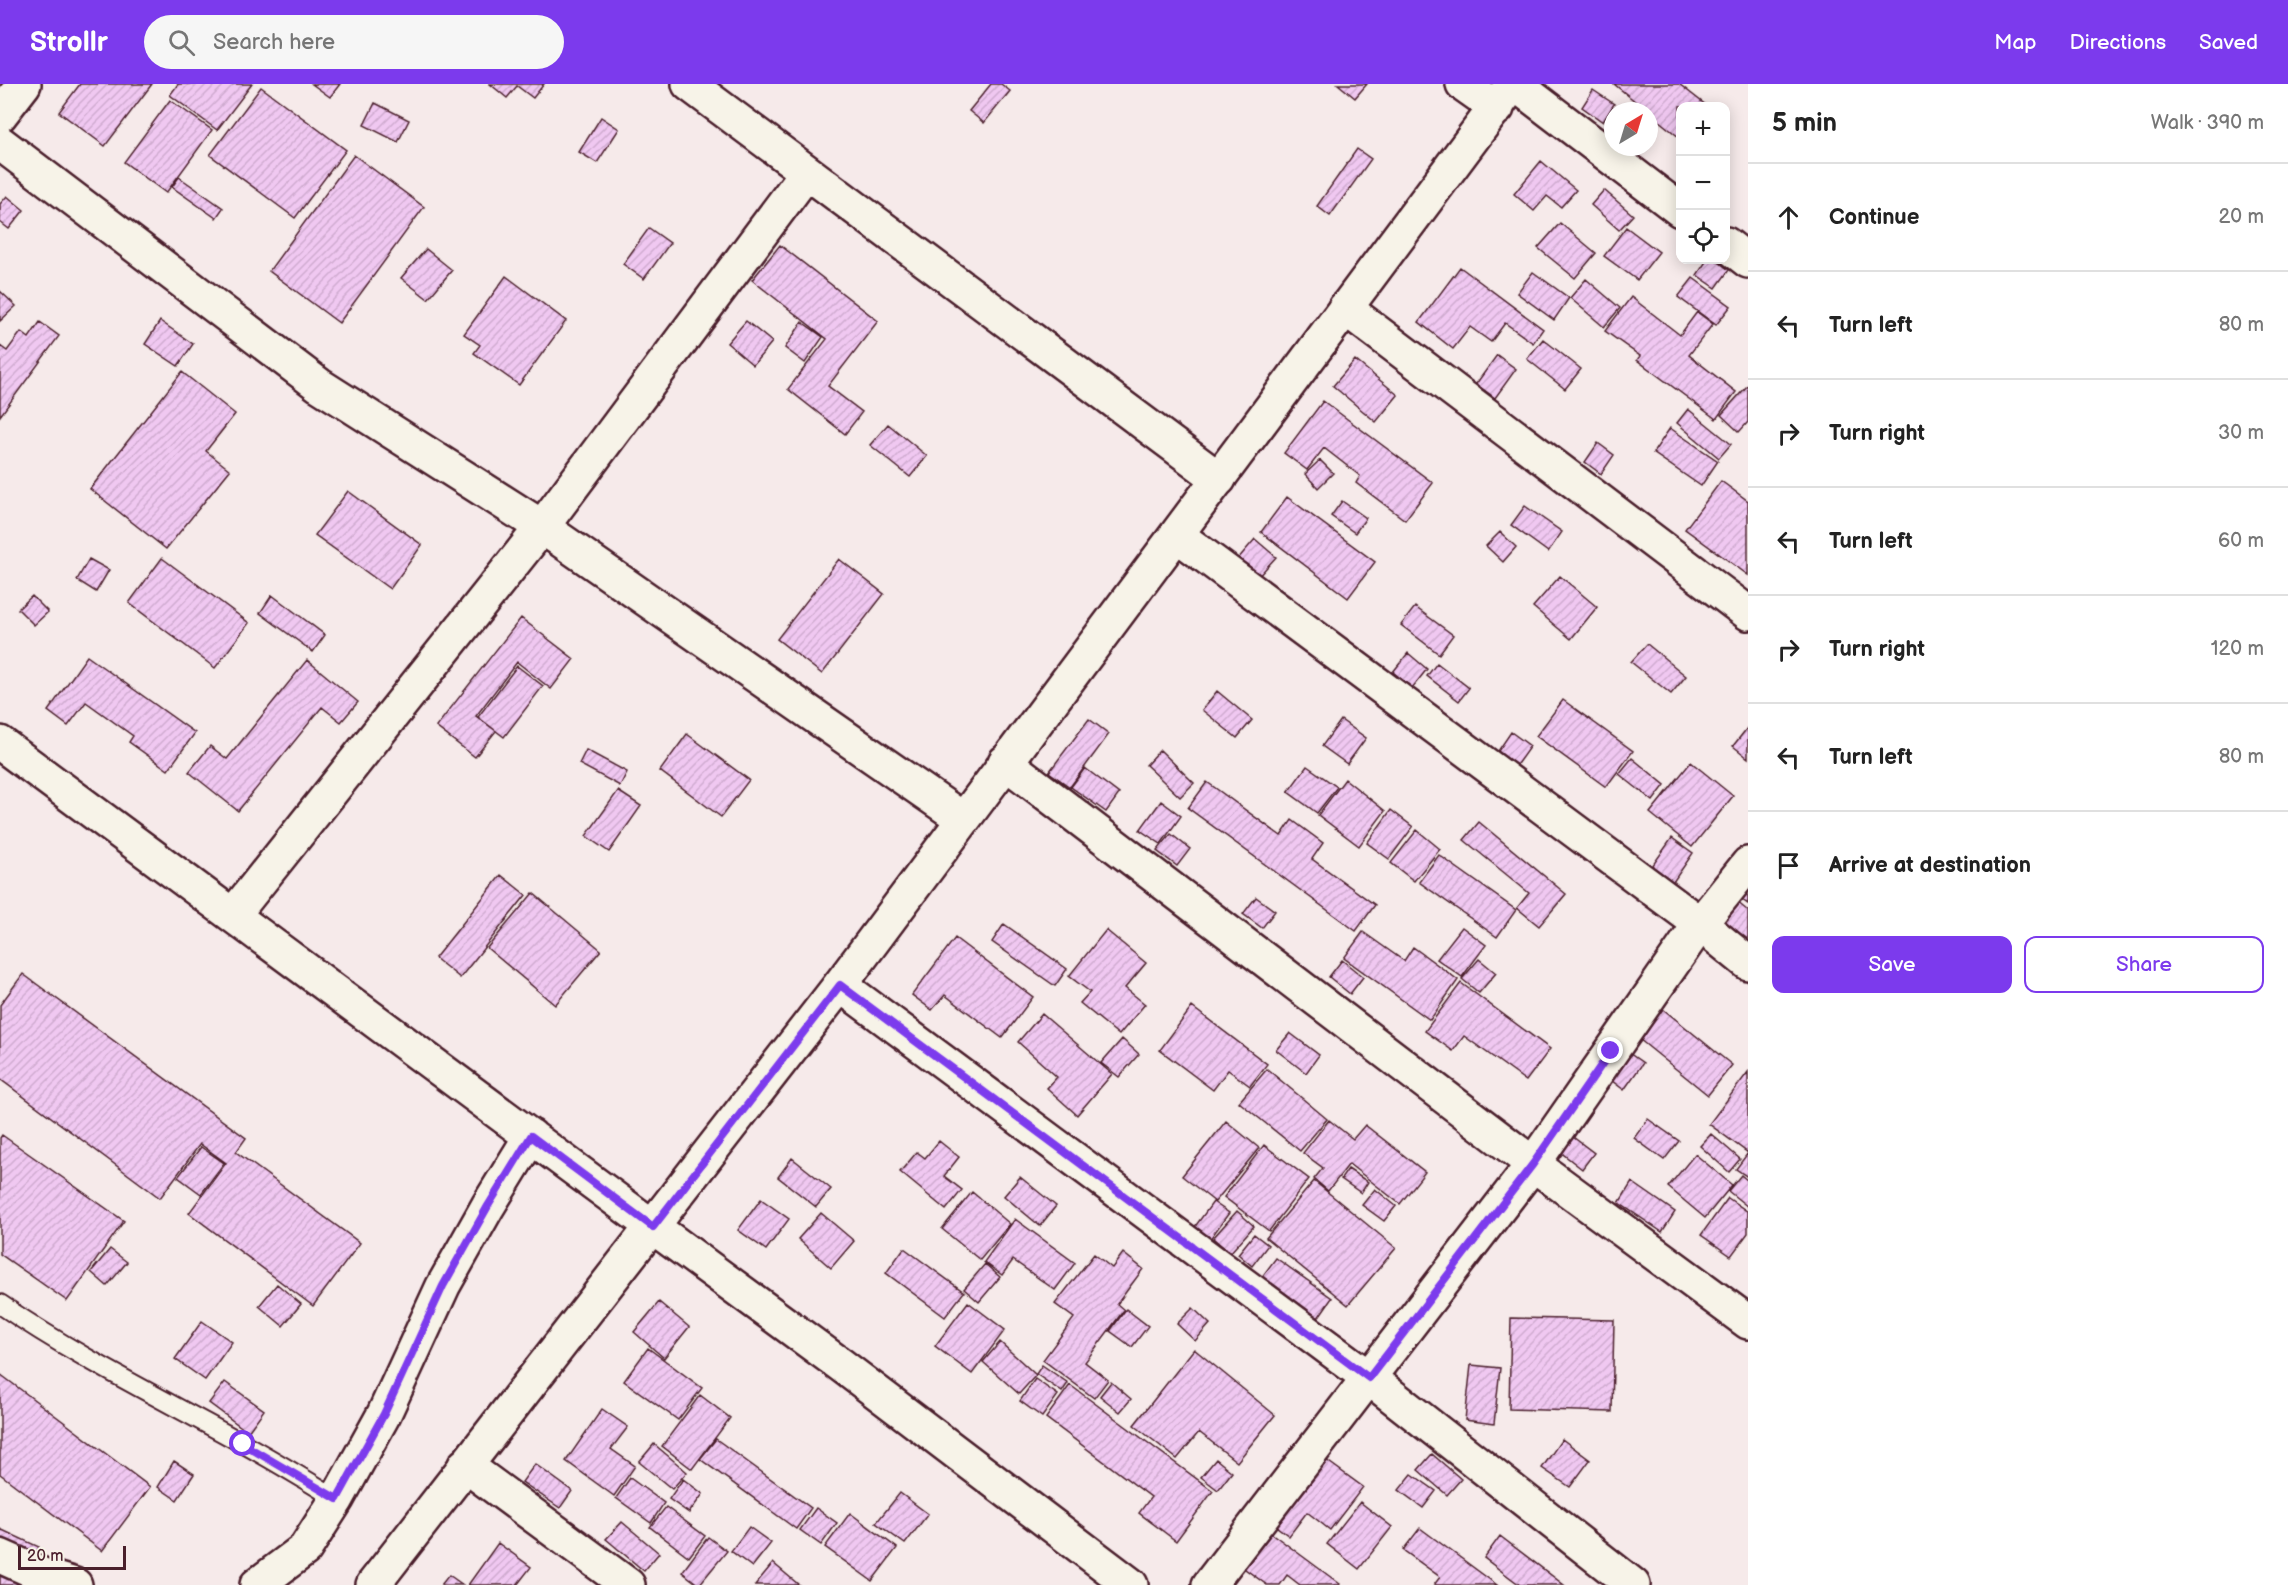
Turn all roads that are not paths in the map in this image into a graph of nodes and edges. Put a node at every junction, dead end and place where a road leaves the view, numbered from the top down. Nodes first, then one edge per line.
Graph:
1 (24, 84) edge
2 (689, 84) edge
3 (1463, 84) edge
4 (1508, 92) edge
5 (0, 115) edge
6 (0, 143) edge
7 (807, 172) junction
8 (1676, 207) edge
9 (1730, 248) edge
10 (1748, 261) edge
11 (1345, 308) junction
12 (1219, 479) junction
13 (542, 527) junction
14 (1177, 535) junction
15 (1748, 612) edge
16 (0, 743) edge
17 (1005, 762) junction
18 (963, 819) junction
19 (1748, 864) edge
20 (233, 915) junction
21 (1700, 924) junction
22 (1748, 963) edge
23 (840, 985) junction
24 (531, 1136) junction
25 (1533, 1164) junction
26 (653, 1227) junction
27 (0, 1304) edge
28 (1748, 1322) edge
29 (1369, 1378) junction
30 (465, 1465) junction
31 (337, 1499) junction
32 (0, 1556) edge
33 (75, 1585) edge
34 (257, 1585) edge
35 (373, 1585) edge
36 (628, 1585) edge
37 (1131, 1585) edge
38 (1209, 1585) edge
39 (1633, 1585) edge

1 - 5 street
2 - 7 street
3 - 4 street
4 - 8 street
4 - 11 street
6 - 13 street
7 - 12 street
7 - 13 street
9 - 10 street
11 - 12 street
11 - 15 street
12 - 14 street
13 - 18 street
13 - 20 street
14 - 17 street
14 - 21 street
16 - 20 street
17 - 18 street
17 - 25 street
18 - 23 street
19 - 21 street
20 - 24 street
21 - 22 street
21 - 25 street
23 - 26 street
23 - 29 street
24 - 26 street
24 - 31 street
25 - 28 street
25 - 29 street
26 - 30 street
26 - 37 street
27 - 31 lane
29 - 38 street
29 - 39 street
30 - 35 street
30 - 36 street
31 - 34 street
32 - 33 street

